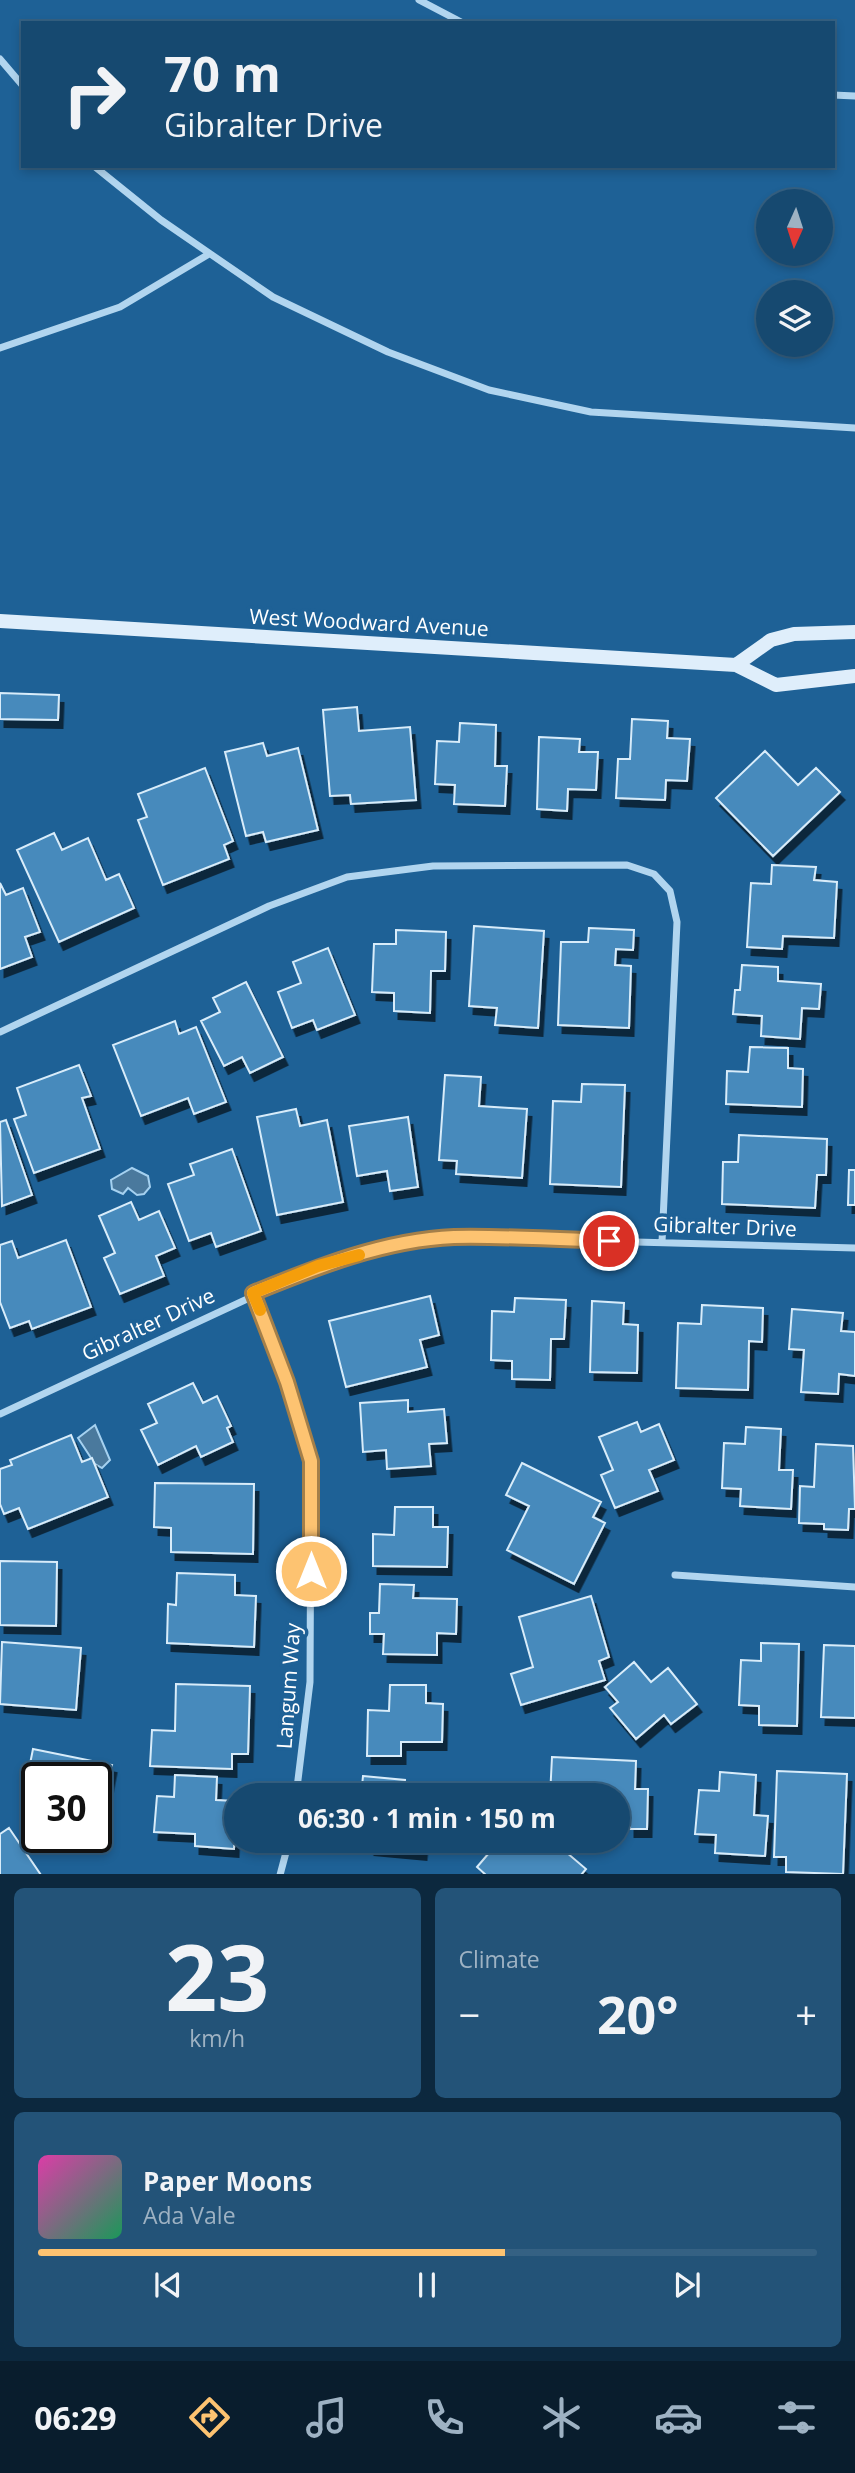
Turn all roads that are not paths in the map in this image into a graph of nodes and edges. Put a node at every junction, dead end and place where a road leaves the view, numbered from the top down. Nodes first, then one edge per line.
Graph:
1 (419, 0) edge
2 (459, 21) edge
3 (0, 59) edge
4 (21, 84) edge
5 (835, 95) edge
6 (855, 96) edge
7 (96, 168) edge
8 (209, 254) junction
9 (0, 348) edge
10 (855, 428) edge
11 (0, 621) edge
12 (855, 632) edge
13 (736, 665) junction
14 (855, 676) edge
15 (0, 1032) edge
16 (662, 1242) junction
17 (855, 1248) edge
18 (253, 1293) junction
19 (0, 1414) edge
20 (675, 1575) dead end
21 (855, 1587) edge
22 (298, 1783) edge
23 (286, 1853) edge
24 (280, 1874) edge

1 - 2 street
3 - 4 street
5 - 6 street
7 - 8 street
8 - 9 street
8 - 10 street
11 - 13 street, West Woodward Avenue
12 - 13 street
13 - 14 street, West Woodward Avenue
15 - 16 street
16 - 17 street, Gibralter Drive
16 - 18 street, Gibralter Drive
18 - 19 street, Gibralter Drive
18 - 22 street, Langum Way
20 - 21 street
23 - 24 street

